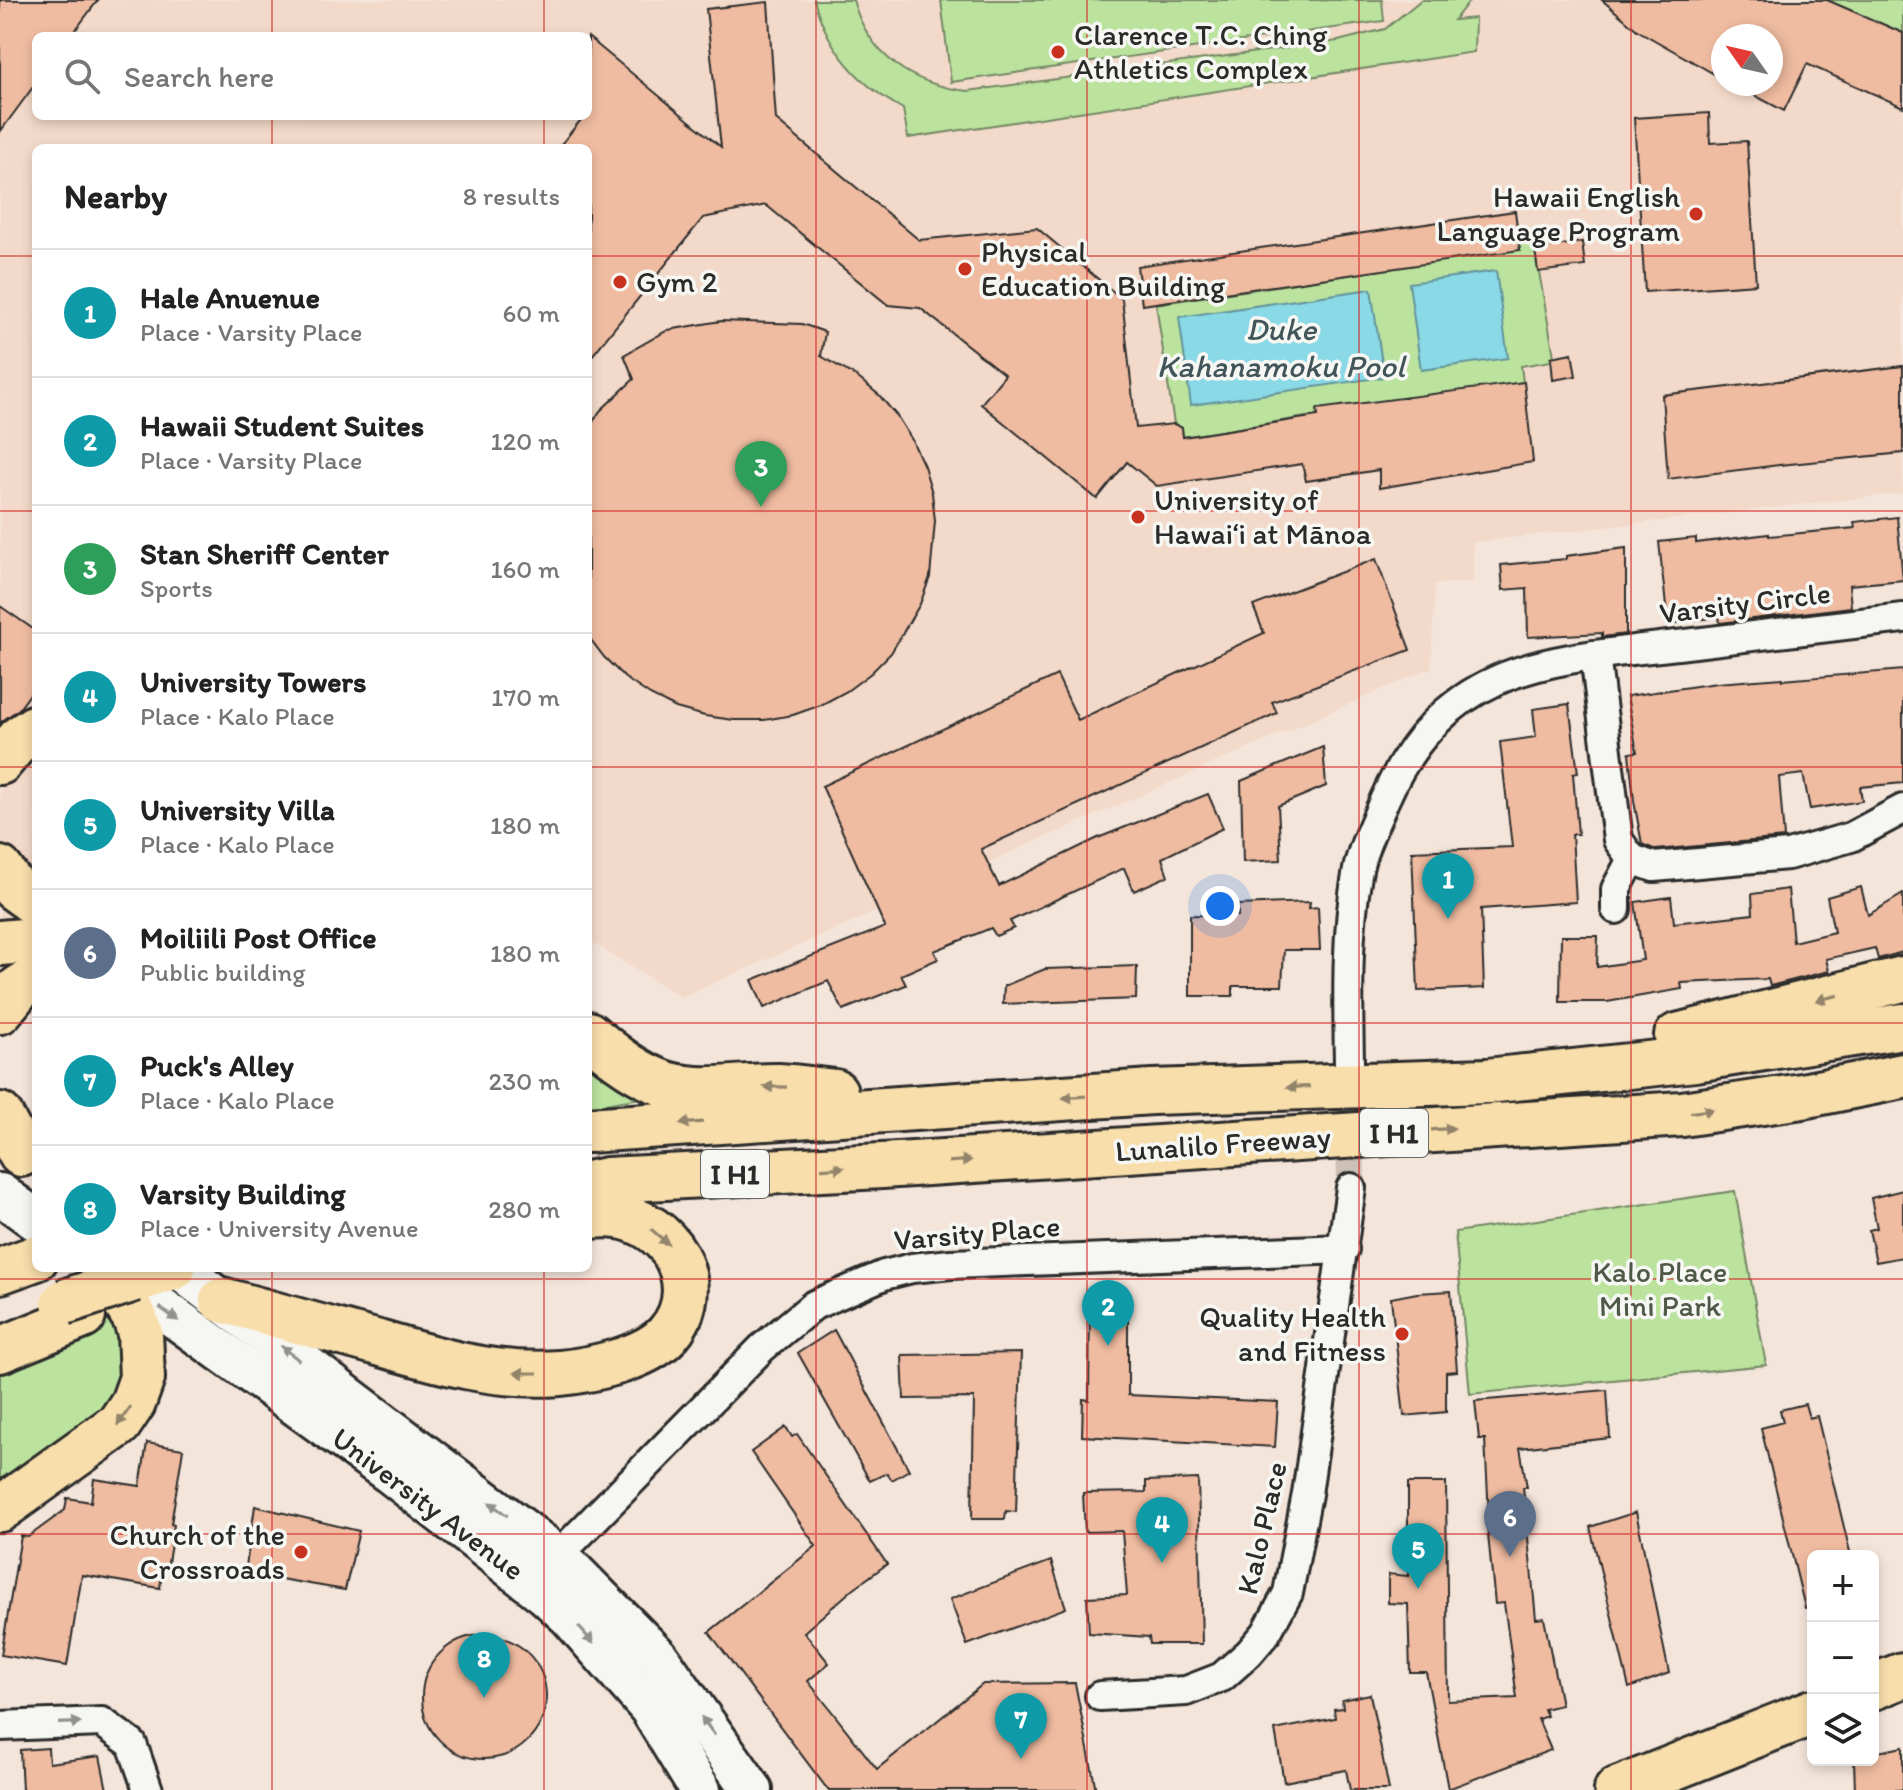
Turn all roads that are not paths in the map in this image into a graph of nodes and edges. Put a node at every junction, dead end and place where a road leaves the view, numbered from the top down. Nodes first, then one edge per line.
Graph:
1 (1903, 618) edge
2 (1595, 655) junction
3 (32, 730) edge
4 (0, 762) edge
5 (1903, 809) edge
6 (1632, 859) junction
7 (0, 869) edge
8 (32, 901) edge
9 (1616, 909) dead end
10 (32, 940) edge
11 (0, 943) edge
12 (1903, 979) edge
13 (32, 980) edge
14 (0, 1011) edge
15 (1903, 1026) edge
16 (592, 1037) edge
17 (1349, 1063) tunnel mouth
18 (1903, 1076) edge
19 (1487, 1081) junction
20 (964, 1104) junction
21 (0, 1115) edge
22 (592, 1130) edge
23 (19, 1153) edge
24 (592, 1183) edge
25 (1351, 1188) tunnel mouth
26 (0, 1194) edge
27 (592, 1216) edge
28 (32, 1217) edge
29 (1344, 1249) junction
30 (138, 1272) edge
31 (222, 1300) junction
32 (74, 1309) junction
33 (0, 1326) edge
34 (0, 1350) edge
35 (0, 1509) edge
36 (545, 1569) junction
37 (1903, 1675) edge
38 (1879, 1685) edge
39 (1100, 1696) dead end
40 (1807, 1714) edge
41 (0, 1726) edge
42 (148, 1790) edge
43 (700, 1790) edge
44 (752, 1790) edge
45 (1617, 1790) edge

1 - 2 street, Varsity Circle
2 - 6 street
2 - 17 street, Varsity Circle
3 - 4 main road
5 - 6 street
6 - 9 street
7 - 8 main road
10 - 11 main road
12 -> 19 main road
13 - 14 main road
15 - 19 main road, Lunalilo Freeway / I H1
20 -> 16 main road
24 -> 18 main road, Lunalilo Freeway / I H1
19 -> 20 main road, Lunalilo Freeway / I H1
20 -> 22 main road, Lunalilo Freeway / I H1
21 - 23 main road
25 - 29 street
26 - 28 main road
27 -> 31 main road
29 - 36 street, Varsity Place
29 - 39 street, Kalo Place
30 - 31 main road, University Avenue
30 - 32 main road, bridge
30 -> 35 main road
30 -> 36 main road, University Avenue
36 -> 31 main road, University Avenue
32 - 33 main road
32 - 34 main road
36 -> 43 main road, University Avenue
44 -> 36 main road, University Avenue
37 - 38 main road
40 - 45 main road
41 -> 42 street

